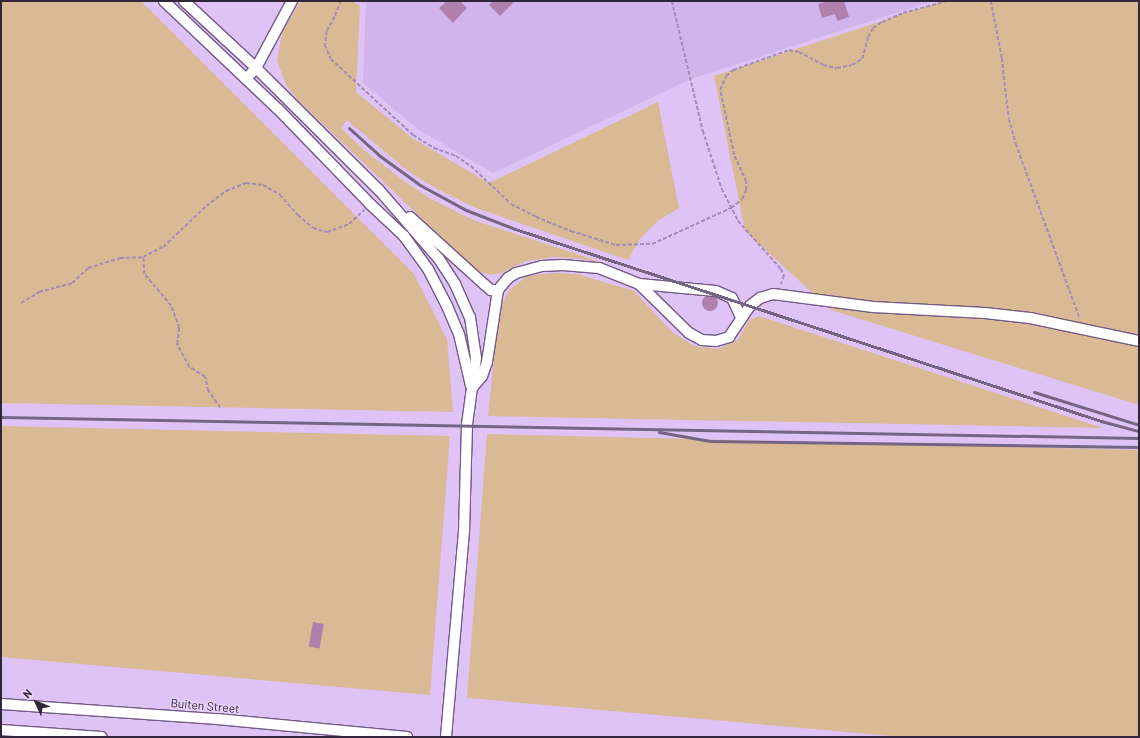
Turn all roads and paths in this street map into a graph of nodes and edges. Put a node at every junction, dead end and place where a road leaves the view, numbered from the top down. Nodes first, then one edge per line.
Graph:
1 (164, 1) edge
2 (184, 1) edge
3 (292, 1) edge
4 (341, 1) edge
5 (672, 1) edge
6 (947, 1) edge
7 (991, 1) edge
8 (256, 68) junction
9 (246, 79) junction
10 (335, 148) junction
11 (370, 204) junction
12 (731, 208) junction
13 (143, 257) junction
14 (639, 284) junction
15 (498, 290) junction
16 (773, 294) junction
17 (21, 302) dead end
18 (741, 318) junction
19 (1084, 330) junction
20 (1139, 341) edge
21 (472, 389) junction
22 (220, 408) dead end
23 (1, 704) edge
24 (1, 730) edge
25 (102, 737) edge
26 (407, 737) edge
27 (446, 737) edge

1 - 9 street
2 - 8 street
3 - 8 street
4 - 12 path
5 - 12 path
6 - 12 path
7 - 19 path
8 - 9 street
8 - 10 street
9 - 11 street
10 - 15 street
10 - 21 street
11 - 13 path
11 - 21 street
12 - 16 path
13 - 17 path
13 - 22 path
14 - 15 street
14 - 18 street
14 - 18 street
15 - 21 street
16 - 18 street
16 - 19 street
19 - 20 street
21 - 27 street
23 - 26 street, Buiten Street
24 - 25 street

